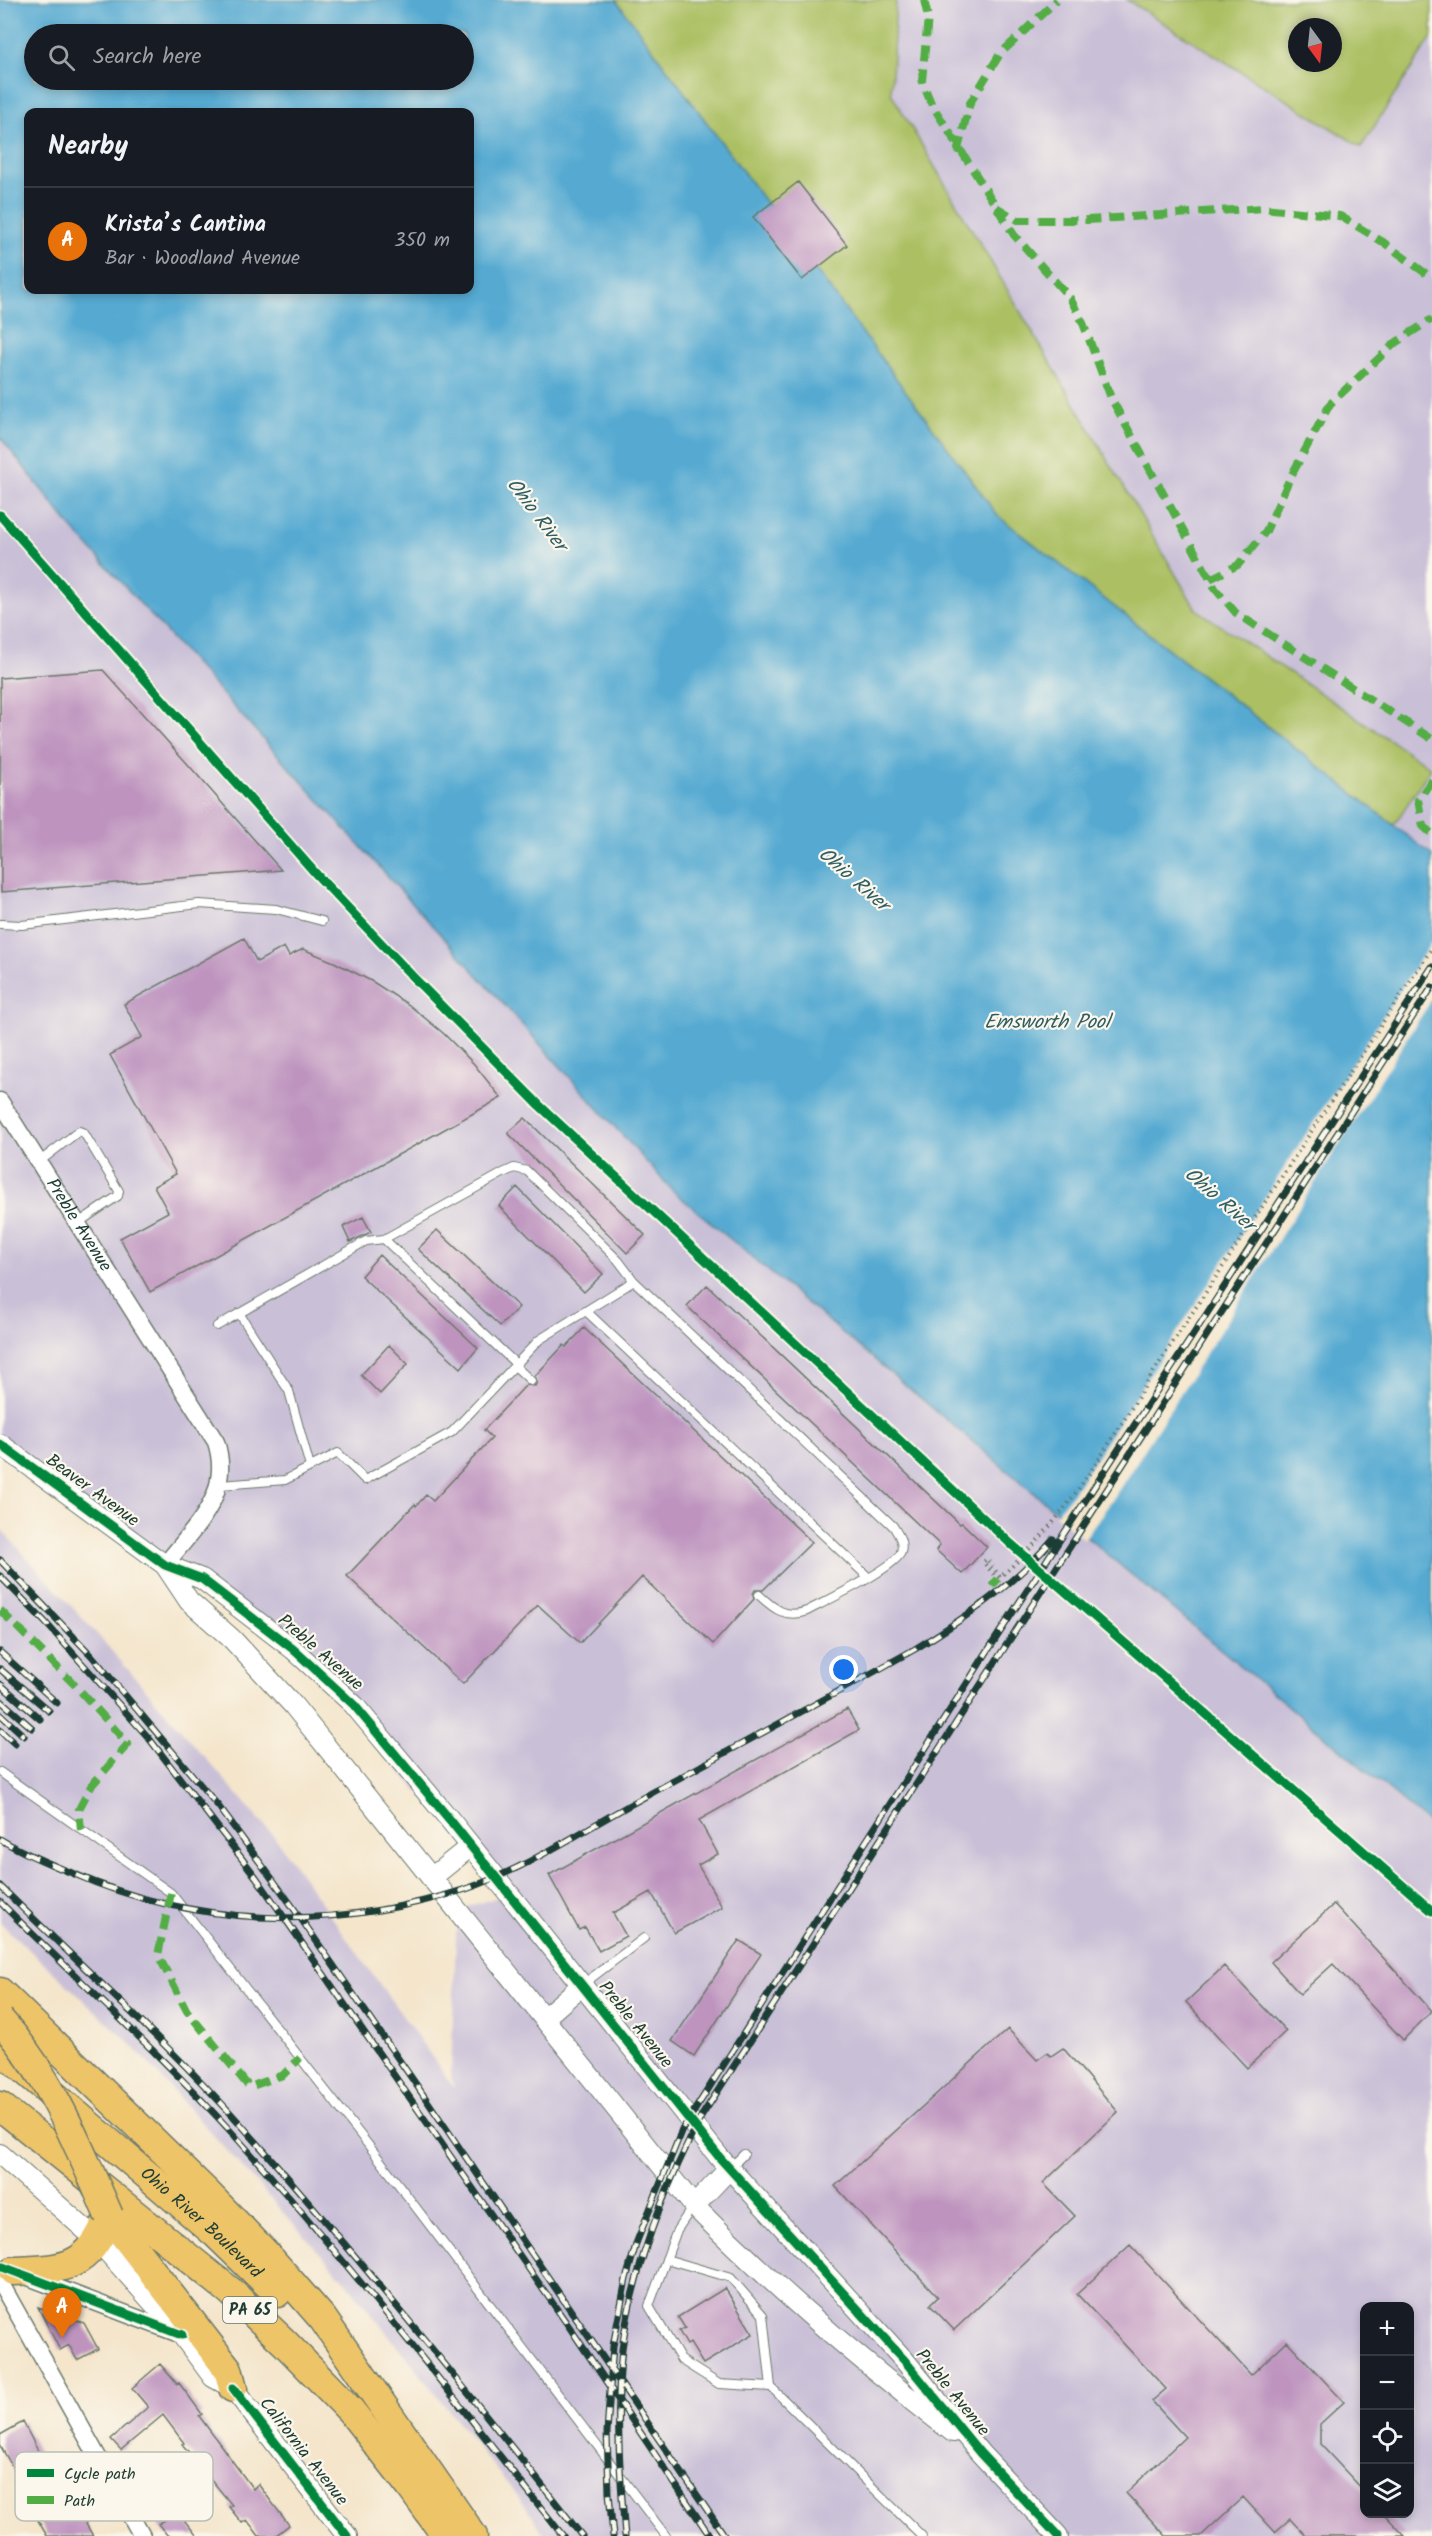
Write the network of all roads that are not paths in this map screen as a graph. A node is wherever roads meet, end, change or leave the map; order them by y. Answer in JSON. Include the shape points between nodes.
{"nodes":[{"id":1,"x":322,"y":921,"type":"dead end"},
{"id":2,"x":0,"y":924,"type":"edge"},
{"id":3,"x":0,"y":1101,"type":"edge"},
{"id":4,"x":39,"y":1162,"type":"junction"},
{"id":5,"x":78,"y":1223,"type":"junction"},
{"id":6,"x":384,"y":1239,"type":"junction"},
{"id":7,"x":634,"y":1281,"type":"junction"},
{"id":8,"x":586,"y":1311,"type":"junction"},
{"id":9,"x":239,"y":1313,"type":"junction"},
{"id":10,"x":217,"y":1326,"type":"dead end"},
{"id":11,"x":516,"y":1365,"type":"junction"},
{"id":12,"x":531,"y":1380,"type":"dead end"},
{"id":13,"x":0,"y":1444,"type":"edge"},
{"id":14,"x":310,"y":1467,"type":"junction"},
{"id":15,"x":220,"y":1485,"type":"junction"},
{"id":16,"x":165,"y":1565,"type":"junction"},
{"id":17,"x":868,"y":1577,"type":"junction"},
{"id":18,"x":759,"y":1595,"type":"dead end"},
{"id":19,"x":0,"y":1772,"type":"edge"},
{"id":20,"x":471,"y":1846,"type":"junction"},
{"id":21,"x":431,"y":1878,"type":"junction"},
{"id":22,"x":644,"y":1938,"type":"dead end"},
{"id":23,"x":582,"y":1985,"type":"junction"},
{"id":24,"x":0,"y":1992,"type":"edge"},
{"id":25,"x":544,"y":2018,"type":"junction"},
{"id":26,"x":0,"y":2020,"type":"edge"},
{"id":27,"x":0,"y":2049,"type":"edge"},
{"id":28,"x":6,"y":2110,"type":"edge"},
{"id":29,"x":0,"y":2154,"type":"edge"},
{"id":30,"x":744,"y":2154,"type":"dead end"},
{"id":31,"x":730,"y":2168,"type":"junction"},
{"id":32,"x":694,"y":2206,"type":"junction"},
{"id":33,"x":107,"y":2228,"type":"junction"},
{"id":34,"x":666,"y":2259,"type":"junction"},
{"id":35,"x":4,"y":2273,"type":"edge"},
{"id":36,"x":182,"y":2335,"type":"junction"},
{"id":37,"x":771,"y":2387,"type":"junction"},
{"id":38,"x":233,"y":2388,"type":"junction"},
{"id":39,"x":386,"y":2412,"type":"junction"},
{"id":40,"x":98,"y":2452,"type":"edge"},
{"id":41,"x":980,"y":2453,"type":"junction"},
{"id":42,"x":134,"y":2521,"type":"edge"},
{"id":43,"x":142,"y":2536,"type":"edge"},
{"id":44,"x":347,"y":2536,"type":"edge"},
{"id":45,"x":446,"y":2536,"type":"edge"},
{"id":46,"x":473,"y":2536,"type":"edge"},
{"id":47,"x":666,"y":2536,"type":"edge"},
{"id":48,"x":922,"y":2536,"type":"edge"},
{"id":49,"x":1058,"y":2536,"type":"edge"}],
"edges":[{"from":1,"to":2,"type":"lane","via":[[276,909],[199,904],[22,925]]},
{"from":3,"to":4,"type":"street","name":"Preble Avenue"},
{"from":4,"to":5,"type":"street","name":"Preble Avenue"},
{"from":4,"to":5,"type":"lane","via":[[80,1131],[84,1133],[119,1191],[118,1196]]},
{"from":5,"to":15,"type":"street","name":"Preble Avenue","via":[[216,1442],[221,1456]]},
{"from":6,"to":7,"type":"lane","via":[[503,1173],[520,1168],[541,1183]]},
{"from":6,"to":9,"type":"lane","via":[[366,1241]]},
{"from":6,"to":11,"type":"lane"},
{"from":7,"to":8,"type":"lane"},
{"from":7,"to":17,"type":"lane","via":[[893,1526],[902,1551],[891,1565]]},
{"from":8,"to":11,"type":"lane","via":[[539,1340]]},
{"from":8,"to":17,"type":"lane"},
{"from":9,"to":10,"type":"lane"},
{"from":9,"to":14,"type":"lane","via":[[289,1391]]},
{"from":11,"to":12,"type":"lane"},
{"from":11,"to":14,"type":"lane","via":[[452,1432],[365,1480],[338,1453]]},
{"from":13,"to":16,"type":"street","name":"Beaver Avenue"},
{"from":14,"to":15,"type":"lane","via":[[285,1480]]},
{"from":15,"to":16,"type":"street","name":"Preble Avenue","via":[[206,1511]]},
{"from":16,"to":20,"type":"street","name":"Preble Avenue","via":[[202,1579],[293,1649],[354,1705]]},
{"from":16,"to":21,"type":"street","name":"Preble Avenue","via":[[189,1600],[232,1639],[293,1705]]},
{"from":17,"to":18,"type":"lane","via":[[799,1614],[777,1611]]},
{"from":19,"to":47,"type":"lane","via":[[171,1893]]},
{"from":20,"to":21,"type":"street"},
{"from":20,"to":23,"type":"street","name":"Preble Avenue"},
{"from":21,"to":25,"type":"street","name":"Preble Avenue"},
{"from":22,"to":23,"type":"lane"},
{"from":23,"to":25,"type":"street"},
{"from":23,"to":31,"type":"street","name":"Preble Avenue"},
{"from":24,"to":39,"type":"highway","via":[[267,2255],[323,2319]]},
{"from":25,"to":32,"type":"street","name":"Preble Avenue"},
{"from":26,"to":33,"type":"highway","bridge":true,"via":[[43,2078],[72,2132]]},
{"from":27,"to":39,"type":"highway","name":"Ohio River Boulevard","number":"PA 65","via":[[216,2234],[340,2358]]},
{"from":28,"to":45,"type":"highway","number":"PA 65","via":[[230,2291],[285,2343],[351,2411]]},
{"from":29,"to":33,"type":"street","name":"California Avenue"},
{"from":30,"to":31,"type":"lane"},
{"from":31,"to":32,"type":"street"},
{"from":31,"to":41,"type":"street","name":"Preble Avenue","via":[[905,2361]]},
{"from":32,"to":34,"type":"lane","via":[[677,2230]]},
{"from":32,"to":41,"type":"street","name":"Preble Avenue","via":[[803,2309]]},
{"from":33,"to":35,"type":"highway","via":[[86,2254],[73,2263]]},
{"from":33,"to":36,"type":"street","name":"California Avenue"},
{"from":33,"to":38,"type":"highway","via":[[228,2369]]},
{"from":34,"to":37,"type":"lane","via":[[730,2278],[763,2315]]},
{"from":34,"to":37,"type":"lane","via":[[650,2306],[681,2360],[719,2384]]},
{"from":35,"to":36,"type":"street"},
{"from":35,"to":40,"type":"street"},
{"from":36,"to":38,"type":"street","name":"California Avenue","via":[[213,2377]]},
{"from":37,"to":48,"type":"lane"},
{"from":38,"to":44,"type":"street","name":"California Avenue"},
{"from":39,"to":46,"type":"highway","number":"PA 65"},
{"from":41,"to":49,"type":"street","name":"Preble Avenue"},
{"from":42,"to":43,"type":"street"}]}
